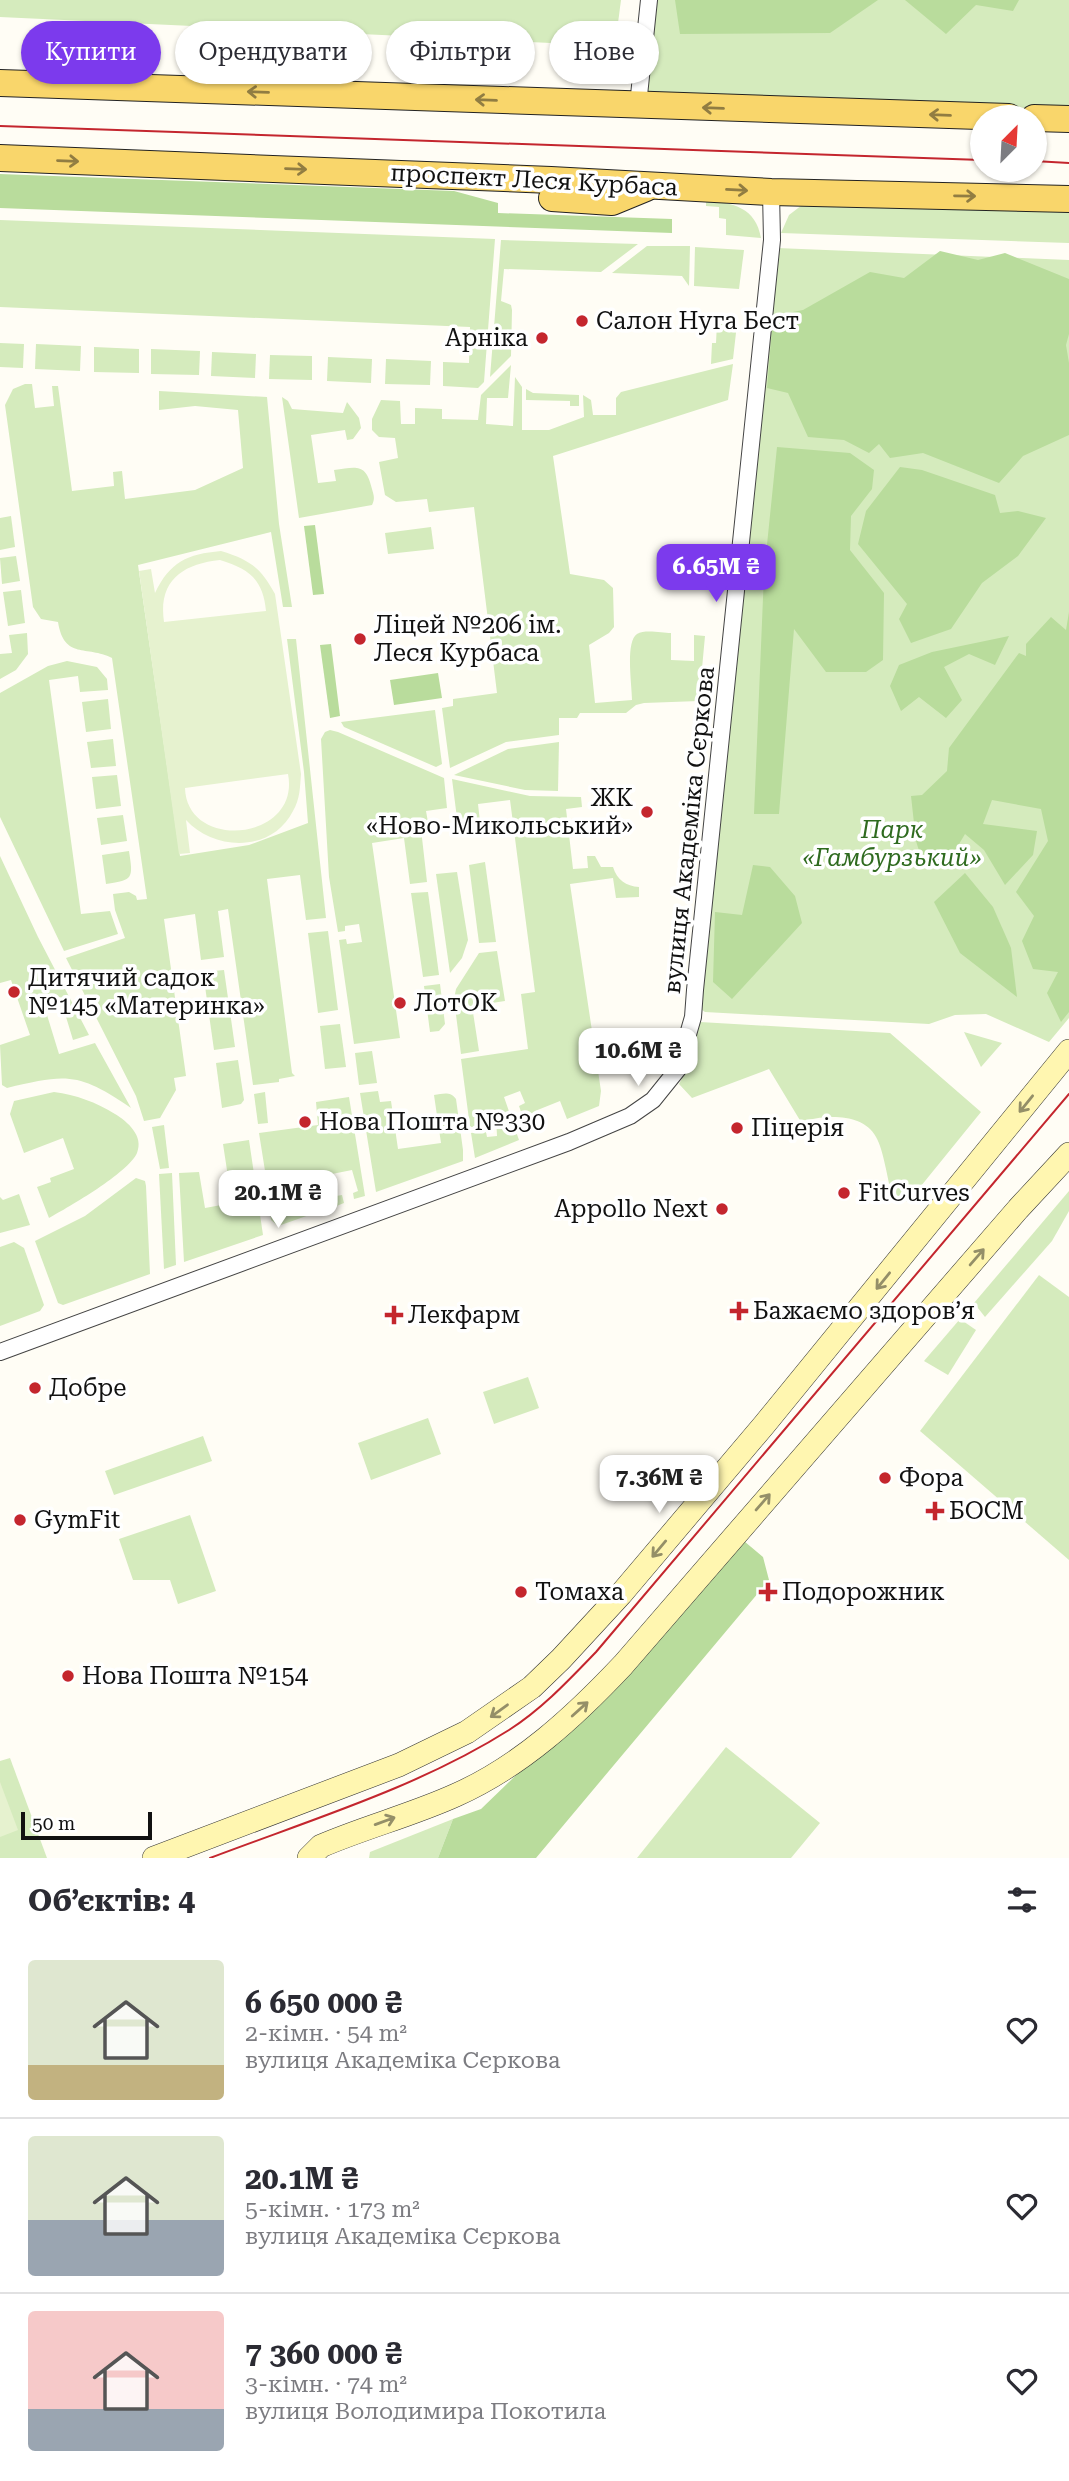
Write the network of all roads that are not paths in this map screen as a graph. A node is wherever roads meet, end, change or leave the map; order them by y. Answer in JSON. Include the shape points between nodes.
{"nodes":[{"id":1,"x":649,"y":0,"type":"edge"},
{"id":2,"x":0,"y":83,"type":"edge"},
{"id":3,"x":638,"y":105,"type":"junction"},
{"id":4,"x":970,"y":116,"type":"edge"},
{"id":5,"x":1047,"y":118,"type":"edge"},
{"id":6,"x":1069,"y":119,"type":"edge"},
{"id":7,"x":0,"y":158,"type":"edge"},
{"id":8,"x":771,"y":191,"type":"junction"},
{"id":9,"x":1069,"y":199,"type":"edge"},
{"id":10,"x":1069,"y":1051,"type":"edge"},
{"id":11,"x":1068,"y":1156,"type":"edge"},
{"id":12,"x":0,"y":1352,"type":"edge"},
{"id":13,"x":315,"y":1852,"type":"edge"},
{"id":14,"x":154,"y":1858,"type":"edge"}],
"edges":[{"from":1,"to":3,"type":"street"},
{"from":3,"to":2,"type":"main road","one_way":true},
{"from":4,"to":3,"type":"main road","one_way":true},
{"from":5,"to":6,"type":"main road"},
{"from":7,"to":8,"type":"main road","name":"проспект Леся Курбаса","one_way":true,"via":[[443,175],[513,196],[612,202],[650,187]]},
{"from":8,"to":9,"type":"main road","name":"проспект Леся Курбаса","one_way":true},
{"from":8,"to":12,"type":"street","name":"вулиця Академіка Сєркова","via":[[772,240],[694,1004],[678,1069],[653,1100],[630,1116],[581,1137]]},
{"from":10,"to":14,"type":"street","one_way":true,"via":[[764,1425],[621,1594],[532,1686],[476,1726],[430,1751]]},
{"from":13,"to":11,"type":"street","one_way":true,"via":[[481,1783],[586,1704]]}]}
